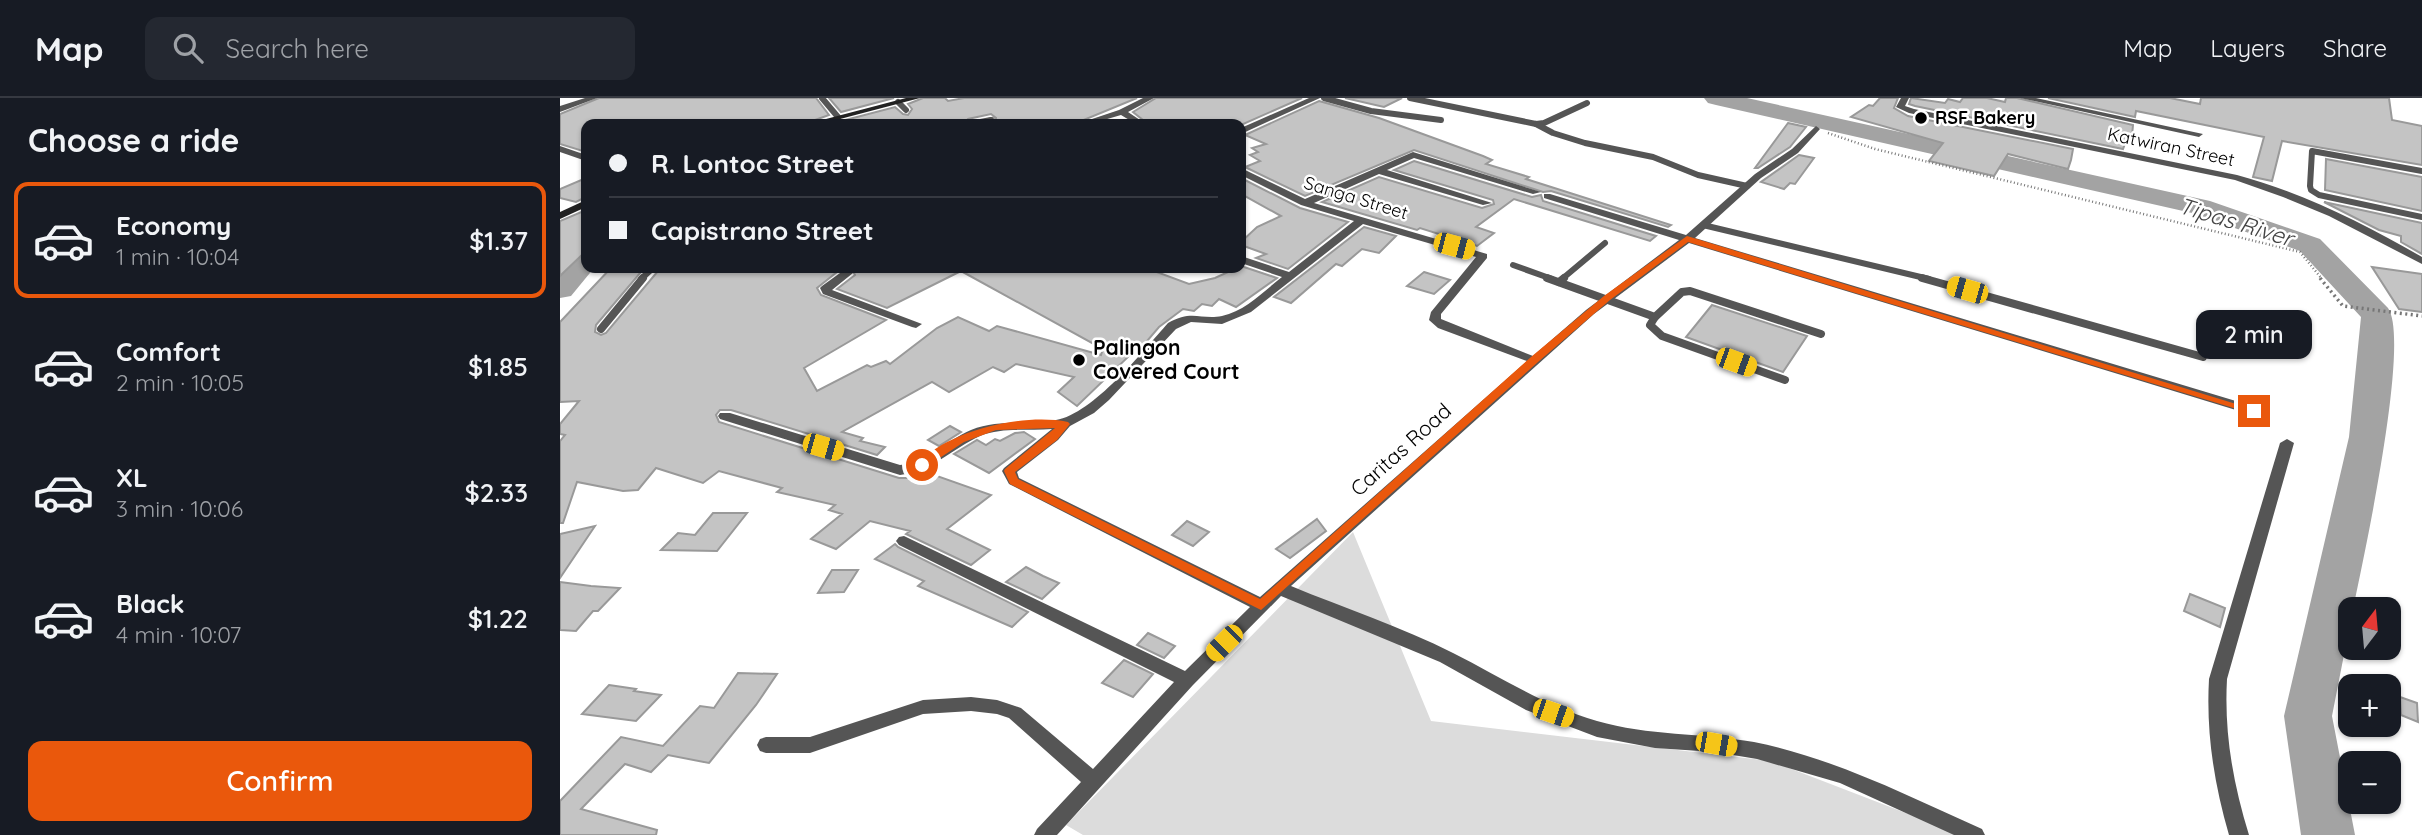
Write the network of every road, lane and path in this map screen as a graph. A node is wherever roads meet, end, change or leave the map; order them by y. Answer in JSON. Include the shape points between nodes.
{"nodes":[{"id":1,"x":593,"y":98,"type":"edge"},
{"id":2,"x":822,"y":98,"type":"edge"},
{"id":3,"x":916,"y":98,"type":"edge"},
{"id":4,"x":1150,"y":98,"type":"edge"},
{"id":5,"x":1317,"y":98,"type":"edge"},
{"id":6,"x":1324,"y":98,"type":"edge"},
{"id":7,"x":1410,"y":98,"type":"edge"},
{"id":8,"x":2024,"y":98,"type":"edge"},
{"id":9,"x":898,"y":102,"type":"junction"},
{"id":10,"x":1587,"y":103,"type":"dead end"},
{"id":11,"x":1903,"y":103,"type":"edge"},
{"id":12,"x":560,"y":109,"type":"edge"},
{"id":13,"x":906,"y":110,"type":"dead end"},
{"id":14,"x":1122,"y":112,"type":"junction"},
{"id":15,"x":838,"y":117,"type":"junction"},
{"id":16,"x":830,"y":119,"type":"edge"},
{"id":17,"x":1098,"y":119,"type":"edge"},
{"id":18,"x":1134,"y":119,"type":"edge"},
{"id":19,"x":1441,"y":120,"type":"dead end"},
{"id":20,"x":1536,"y":124,"type":"junction"},
{"id":21,"x":1246,"y":129,"type":"edge"},
{"id":22,"x":1816,"y":129,"type":"joint"},
{"id":23,"x":2199,"y":134,"type":"dead end"},
{"id":24,"x":560,"y":149,"type":"edge"},
{"id":25,"x":581,"y":156,"type":"edge"},
{"id":26,"x":1377,"y":170,"type":"junction"},
{"id":27,"x":2422,"y":171,"type":"edge"},
{"id":28,"x":1246,"y":174,"type":"edge"},
{"id":29,"x":1747,"y":186,"type":"junction"},
{"id":30,"x":1305,"y":203,"type":"junction"},
{"id":31,"x":1488,"y":204,"type":"dead end"},
{"id":32,"x":581,"y":206,"type":"edge"},
{"id":33,"x":560,"y":216,"type":"edge"},
{"id":34,"x":2422,"y":217,"type":"edge"},
{"id":35,"x":1361,"y":220,"type":"junction"},
{"id":36,"x":1703,"y":225,"type":"junction"},
{"id":37,"x":1687,"y":239,"type":"junction"},
{"id":38,"x":1605,"y":243,"type":"dead end"},
{"id":39,"x":2422,"y":261,"type":"edge"},
{"id":40,"x":1246,"y":262,"type":"edge"},
{"id":41,"x":1513,"y":265,"type":"dead end"},
{"id":42,"x":648,"y":273,"type":"edge"},
{"id":43,"x":847,"y":273,"type":"edge"},
{"id":44,"x":1290,"y":276,"type":"junction"},
{"id":45,"x":1559,"y":282,"type":"junction"},
{"id":46,"x":1604,"y":297,"type":"junction"},
{"id":47,"x":2422,"y":316,"type":"edge"},
{"id":48,"x":1655,"y":317,"type":"junction"},
{"id":49,"x":916,"y":324,"type":"dead end"},
{"id":50,"x":601,"y":329,"type":"dead end"},
{"id":51,"x":1821,"y":334,"type":"dead end"},
{"id":52,"x":2203,"y":357,"type":"dead end"},
{"id":53,"x":1534,"y":360,"type":"junction"},
{"id":54,"x":1785,"y":380,"type":"dead end"},
{"id":55,"x":2254,"y":411,"type":"dead end"},
{"id":56,"x":725,"y":416,"type":"dead end"},
{"id":57,"x":1064,"y":424,"type":"junction"},
{"id":58,"x":2287,"y":443,"type":"dead end"},
{"id":59,"x":904,"y":541,"type":"dead end"},
{"id":60,"x":1279,"y":587,"type":"junction"},
{"id":61,"x":1261,"y":605,"type":"junction"},
{"id":62,"x":1187,"y":680,"type":"junction"},
{"id":63,"x":766,"y":745,"type":"dead end"},
{"id":64,"x":1093,"y":781,"type":"junction"},
{"id":65,"x":1044,"y":835,"type":"edge"},
{"id":66,"x":1975,"y":835,"type":"edge"},
{"id":67,"x":2239,"y":835,"type":"edge"}],
"edges":[{"from":1,"to":12,"type":"street"},
{"from":2,"to":15,"type":"lane"},
{"from":3,"to":9,"type":"main road"},
{"from":4,"to":14,"type":"street"},
{"from":5,"to":21,"type":"street"},
{"from":6,"to":19,"type":"lane","via":[[1371,111]]},
{"from":7,"to":20,"type":"lane"},
{"from":8,"to":23,"type":"street"},
{"from":9,"to":13,"type":"lane"},
{"from":9,"to":15,"type":"main road"},
{"from":10,"to":20,"type":"lane"},
{"from":11,"to":39,"type":"street","name":"Katwiran Street","via":[[2281,191],[2344,217]]},
{"from":14,"to":17,"type":"street"},
{"from":14,"to":18,"type":"street"},
{"from":15,"to":16,"type":"main road"},
{"from":20,"to":29,"type":"lane","via":[[1585,143],[1653,157],[1698,175]]},
{"from":22,"to":29,"type":"street","name":"Caritas Road"},
{"from":22,"to":47,"type":"path","via":[[1875,149],[2300,252],[2343,306]]},
{"from":24,"to":25,"type":"street"},
{"from":26,"to":30,"type":"street"},
{"from":26,"to":31,"type":"street"},
{"from":26,"to":37,"type":"street","via":[[1413,155]]},
{"from":27,"to":34,"type":"lane","via":[[2321,151],[2311,155],[2314,193]]},
{"from":28,"to":30,"type":"street","name":"Sanga Street"},
{"from":29,"to":36,"type":"street","name":"Caritas Road"},
{"from":30,"to":35,"type":"street","name":"Sanga Street"},
{"from":32,"to":33,"type":"main road"},
{"from":35,"to":44,"type":"street"},
{"from":35,"to":53,"type":"street","name":"Sanga Street","via":[[1483,256],[1434,320]]},
{"from":36,"to":37,"type":"street","name":"Caritas Road"},
{"from":36,"to":52,"type":"lane","via":[[1940,282]]},
{"from":37,"to":46,"type":"street","name":"Caritas Road"},
{"from":37,"to":55,"type":"street"},
{"from":38,"to":45,"type":"lane"},
{"from":40,"to":44,"type":"street"},
{"from":41,"to":45,"type":"lane"},
{"from":42,"to":50,"type":"lane"},
{"from":43,"to":49,"type":"street","via":[[828,284],[827,292]]},
{"from":44,"to":57,"type":"street","via":[[1233,317],[1182,320],[1172,326],[1105,397]]},
{"from":45,"to":46,"type":"lane"},
{"from":46,"to":48,"type":"lane"},
{"from":46,"to":53,"type":"street","name":"Caritas Road"},
{"from":48,"to":51,"type":"lane","via":[[1682,292],[1690,291]]},
{"from":48,"to":54,"type":"lane","via":[[1650,325],[1662,336]]},
{"from":53,"to":60,"type":"street","name":"Caritas Road"},
{"from":56,"to":57,"type":"street","via":[[900,470],[922,465],[960,440],[995,427]]},
{"from":57,"to":61,"type":"street","via":[[1009,471],[1014,481]]},
{"from":58,"to":67,"type":"street","via":[[2217,678],[2221,764]]},
{"from":59,"to":62,"type":"street"},
{"from":60,"to":61,"type":"street","name":"Caritas Road"},
{"from":60,"to":66,"type":"street","via":[[1446,657],[1532,705],[1597,729],[1757,751],[1843,776]]},
{"from":61,"to":62,"type":"street","name":"Caritas Road"},
{"from":62,"to":64,"type":"street","name":"Caritas Road"},
{"from":63,"to":64,"type":"street","via":[[810,745],[923,707],[971,704],[1014,713]]},
{"from":64,"to":65,"type":"street","name":"Caritas Road"}]}
